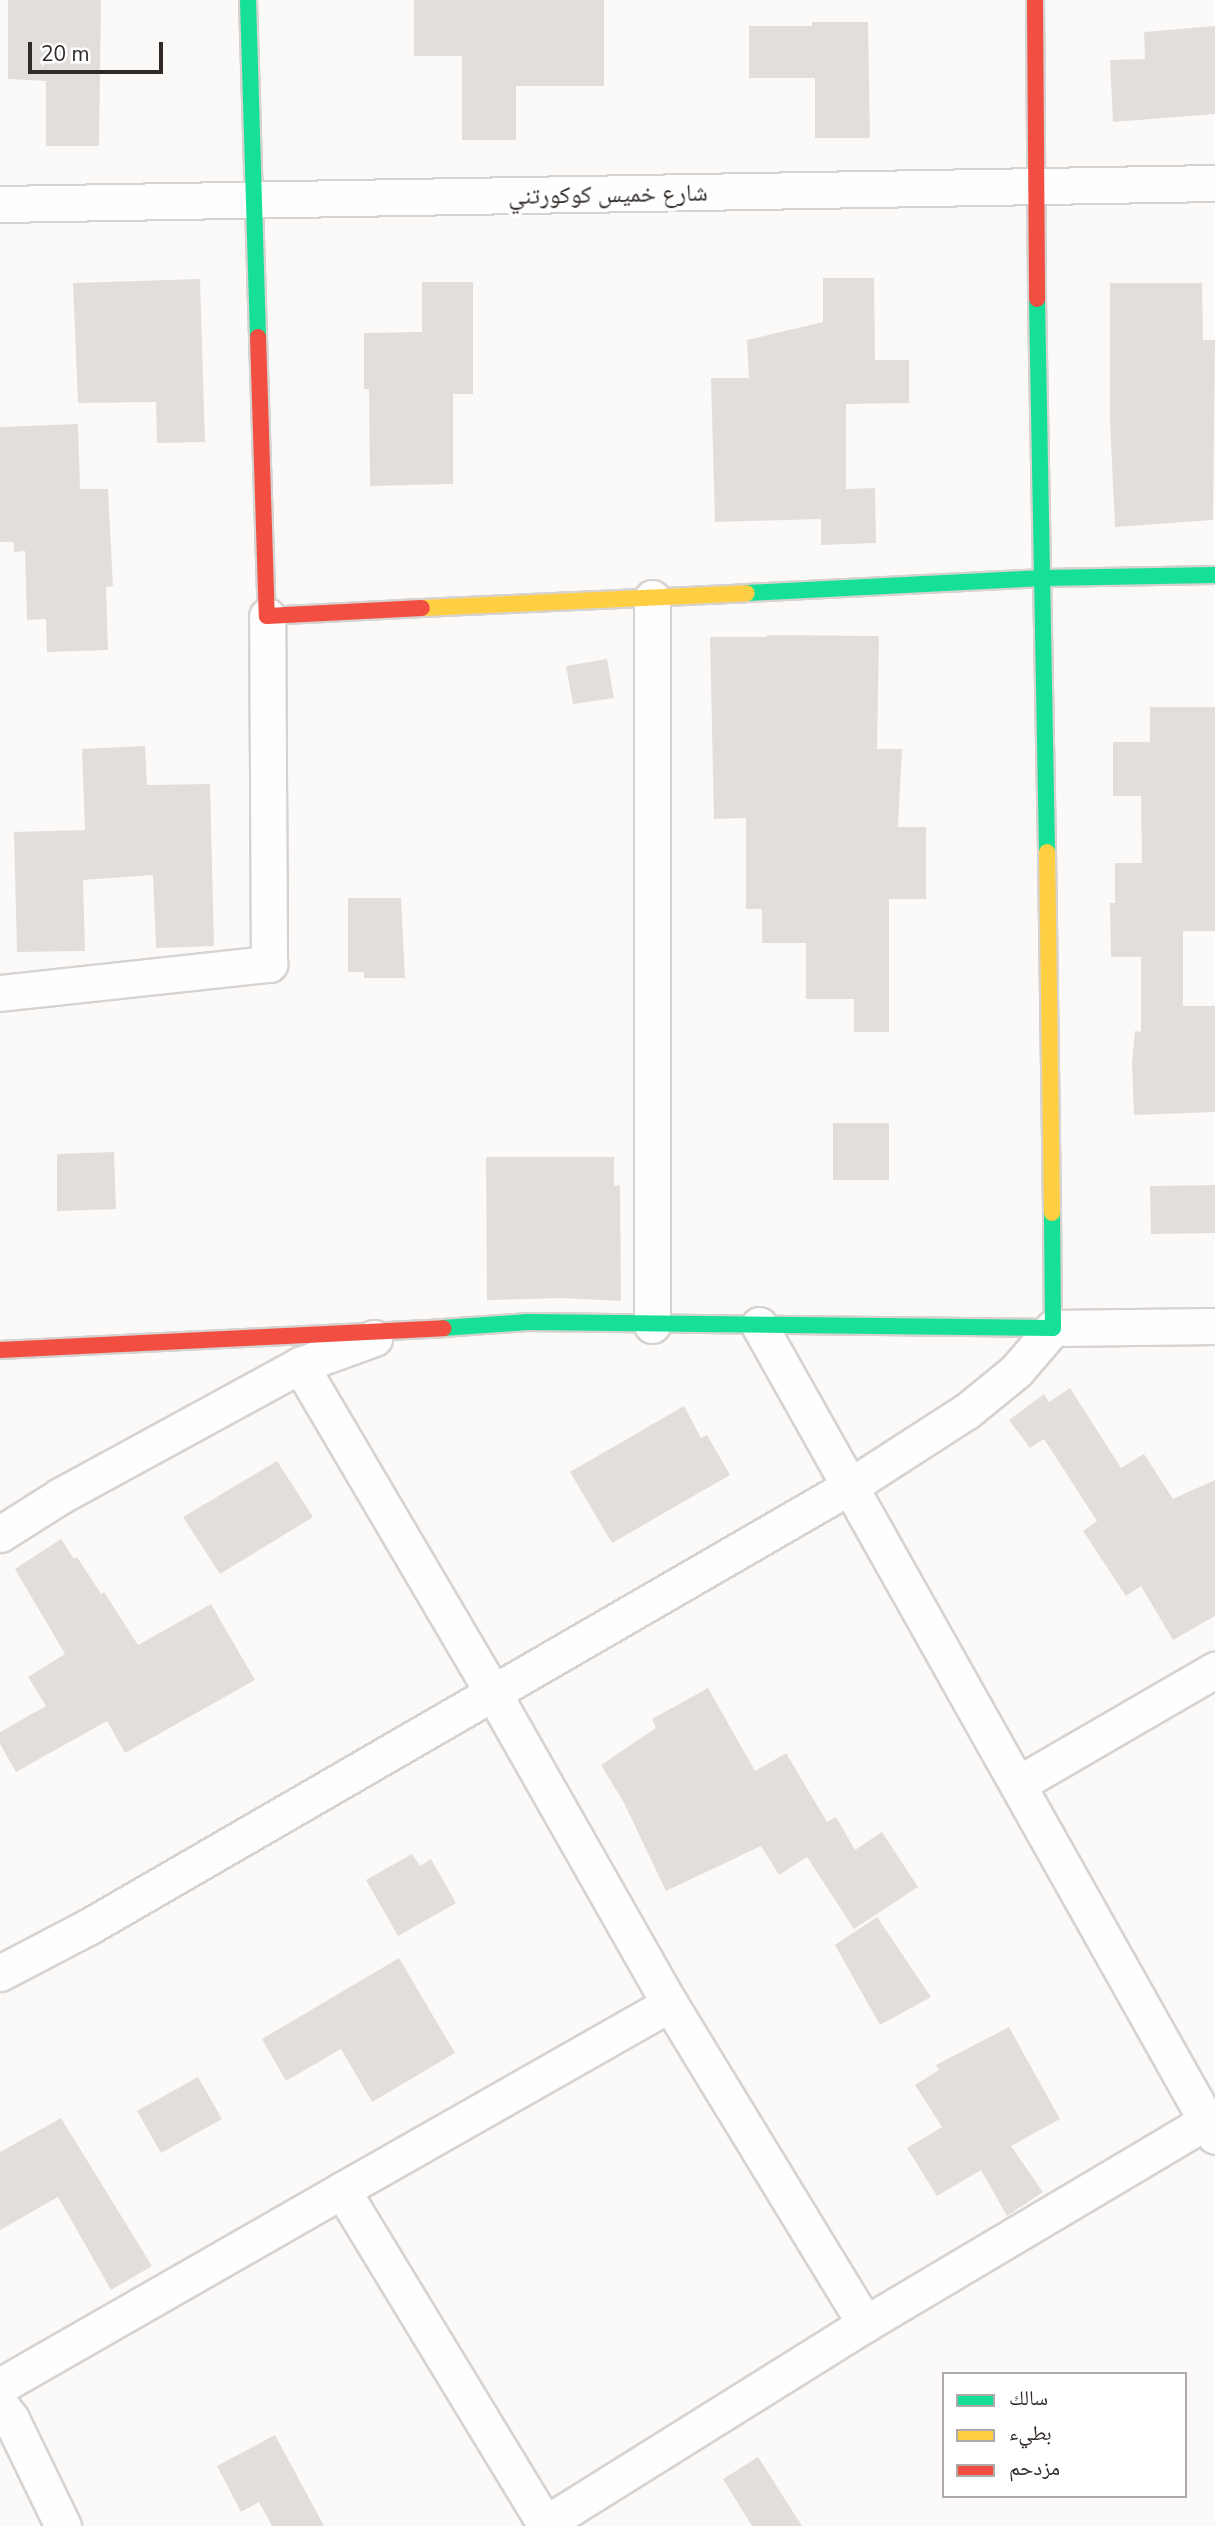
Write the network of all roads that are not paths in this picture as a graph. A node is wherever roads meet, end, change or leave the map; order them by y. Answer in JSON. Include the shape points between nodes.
{"nodes":[{"id":1,"x":248,"y":0,"type":"edge"},
{"id":2,"x":1035,"y":0,"type":"edge"},
{"id":3,"x":1215,"y":183,"type":"edge"},
{"id":4,"x":1034,"y":188,"type":"junction"},
{"id":5,"x":254,"y":201,"type":"junction"},
{"id":6,"x":0,"y":204,"type":"edge"},
{"id":7,"x":1215,"y":575,"type":"edge"},
{"id":8,"x":1044,"y":578,"type":"junction"},
{"id":9,"x":652,"y":598,"type":"junction"},
{"id":10,"x":267,"y":616,"type":"junction"},
{"id":11,"x":0,"y":993,"type":"edge"},
{"id":12,"x":652,"y":1325,"type":"junction"},
{"id":13,"x":759,"y":1325,"type":"junction"},
{"id":14,"x":1215,"y":1326,"type":"edge"},
{"id":15,"x":403,"y":1328,"type":"junction"},
{"id":16,"x":1053,"y":1328,"type":"junction"},
{"id":17,"x":0,"y":1350,"type":"edge"},
{"id":18,"x":300,"y":1365,"type":"junction"},
{"id":19,"x":852,"y":1485,"type":"junction"},
{"id":20,"x":0,"y":1534,"type":"edge"},
{"id":21,"x":1215,"y":1670,"type":"edge"},
{"id":22,"x":492,"y":1691,"type":"junction"},
{"id":23,"x":1018,"y":1784,"type":"junction"},
{"id":24,"x":0,"y":1973,"type":"edge"},
{"id":25,"x":670,"y":2004,"type":"junction"},
{"id":26,"x":1212,"y":2125,"type":"edge"},
{"id":27,"x":342,"y":2190,"type":"junction"},
{"id":28,"x":865,"y":2324,"type":"junction"},
{"id":29,"x":0,"y":2386,"type":"edge"},
{"id":30,"x":4,"y":2417,"type":"edge"},
{"id":31,"x":545,"y":2525,"type":"edge"},
{"id":32,"x":63,"y":2526,"type":"edge"}],
"edges":[{"from":1,"to":5,"type":"street"},
{"from":2,"to":4,"type":"street"},
{"from":3,"to":4,"type":"street","name":"شارع خميس كوكورتني"},
{"from":4,"to":5,"type":"street","name":"شارع خميس كوكورتني"},
{"from":4,"to":8,"type":"street"},
{"from":5,"to":6,"type":"street","name":"شارع خميس كوكورتني"},
{"from":5,"to":10,"type":"street"},
{"from":7,"to":8,"type":"street"},
{"from":8,"to":9,"type":"street"},
{"from":8,"to":16,"type":"street"},
{"from":9,"to":10,"type":"street"},
{"from":9,"to":12,"type":"street"},
{"from":10,"to":11,"type":"street","via":[[269,964]]},
{"from":12,"to":13,"type":"street"},
{"from":12,"to":15,"type":"street","via":[[527,1322]]},
{"from":13,"to":16,"type":"street"},
{"from":13,"to":19,"type":"street"},
{"from":14,"to":16,"type":"street"},
{"from":15,"to":17,"type":"street"},
{"from":15,"to":18,"type":"street"},
{"from":16,"to":19,"type":"street","via":[[1016,1371],[967,1411]]},
{"from":18,"to":20,"type":"street","via":[[60,1496]]},
{"from":18,"to":22,"type":"street"},
{"from":19,"to":22,"type":"street"},
{"from":19,"to":23,"type":"street"},
{"from":21,"to":23,"type":"street"},
{"from":22,"to":24,"type":"street","via":[[88,1927]]},
{"from":22,"to":25,"type":"street"},
{"from":23,"to":26,"type":"street"},
{"from":25,"to":27,"type":"street"},
{"from":25,"to":28,"type":"street"},
{"from":26,"to":28,"type":"street"},
{"from":27,"to":29,"type":"street"},
{"from":27,"to":31,"type":"street"},
{"from":28,"to":31,"type":"street"},
{"from":30,"to":32,"type":"street"}]}
